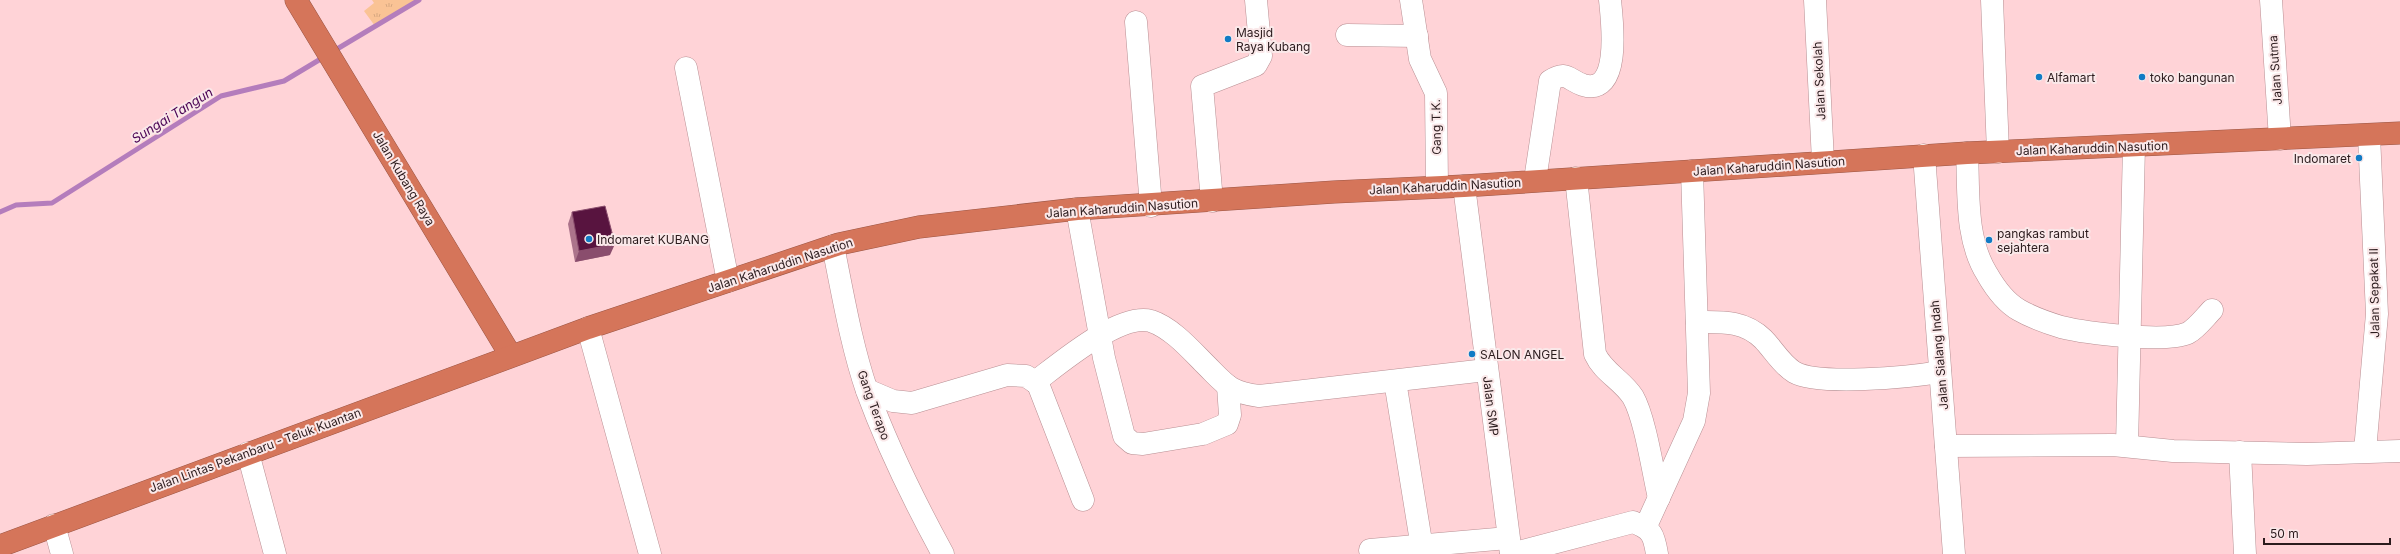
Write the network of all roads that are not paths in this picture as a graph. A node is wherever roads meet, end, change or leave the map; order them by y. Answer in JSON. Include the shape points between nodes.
{"nodes":[{"id":1,"x":296,"y":0,"type":"edge"},
{"id":2,"x":1256,"y":0,"type":"edge"},
{"id":3,"x":1411,"y":0,"type":"edge"},
{"id":4,"x":1610,"y":0,"type":"edge"},
{"id":5,"x":1815,"y":0,"type":"edge"},
{"id":6,"x":1992,"y":0,"type":"edge"},
{"id":7,"x":2271,"y":0,"type":"edge"},
{"id":8,"x":1136,"y":22,"type":"dead end"},
{"id":9,"x":1347,"y":34,"type":"dead end"},
{"id":10,"x":1417,"y":36,"type":"junction"},
{"id":11,"x":686,"y":68,"type":"dead end"},
{"id":12,"x":2400,"y":133,"type":"edge"},
{"id":13,"x":2369,"y":135,"type":"junction"},
{"id":14,"x":2280,"y":139,"type":"junction"},
{"id":15,"x":2134,"y":146,"type":"junction"},
{"id":16,"x":1998,"y":152,"type":"junction"},
{"id":17,"x":1967,"y":153,"type":"junction"},
{"id":18,"x":1924,"y":156,"type":"junction"},
{"id":19,"x":1823,"y":161,"type":"junction"},
{"id":20,"x":1692,"y":171,"type":"junction"},
{"id":21,"x":1576,"y":178,"type":"junction"},
{"id":22,"x":1535,"y":180,"type":"junction"},
{"id":23,"x":1437,"y":186,"type":"junction"},
{"id":24,"x":1464,"y":186,"type":"junction"},
{"id":25,"x":1212,"y":201,"type":"junction"},
{"id":26,"x":1151,"y":206,"type":"junction"},
{"id":27,"x":1077,"y":209,"type":"junction"},
{"id":28,"x":832,"y":246,"type":"junction"},
{"id":29,"x":728,"y":281,"type":"junction"},
{"id":30,"x":2212,"y":310,"type":"dead end"},
{"id":31,"x":1697,"y":322,"type":"junction"},
{"id":32,"x":588,"y":328,"type":"junction"},
{"id":33,"x":1100,"y":335,"type":"junction"},
{"id":34,"x":2129,"y":336,"type":"junction"},
{"id":35,"x":511,"y":356,"type":"junction"},
{"id":36,"x":1486,"y":370,"type":"junction"},
{"id":37,"x":1940,"y":372,"type":"junction"},
{"id":38,"x":1395,"y":381,"type":"junction"},
{"id":39,"x":1034,"y":382,"type":"junction"},
{"id":40,"x":1228,"y":386,"type":"junction"},
{"id":41,"x":867,"y":390,"type":"junction"},
{"id":42,"x":1946,"y":446,"type":"junction"},
{"id":43,"x":2127,"y":446,"type":"junction"},
{"id":44,"x":2365,"y":451,"type":"junction"},
{"id":45,"x":2400,"y":451,"type":"edge"},
{"id":46,"x":2240,"y":452,"type":"junction"},
{"id":47,"x":248,"y":453,"type":"junction"},
{"id":48,"x":1659,"y":498,"type":"junction"},
{"id":49,"x":1084,"y":500,"type":"dead end"},
{"id":50,"x":54,"y":525,"type":"junction"},
{"id":51,"x":1646,"y":526,"type":"junction"},
{"id":52,"x":0,"y":546,"type":"edge"},
{"id":53,"x":1510,"y":549,"type":"edge"},
{"id":54,"x":1370,"y":550,"type":"dead end"},
{"id":55,"x":1423,"y":550,"type":"edge"},
{"id":56,"x":62,"y":554,"type":"edge"},
{"id":57,"x":275,"y":554,"type":"edge"},
{"id":58,"x":650,"y":554,"type":"edge"},
{"id":59,"x":943,"y":554,"type":"edge"},
{"id":60,"x":1657,"y":554,"type":"edge"},
{"id":61,"x":1954,"y":554,"type":"edge"},
{"id":62,"x":2245,"y":554,"type":"edge"}],
"edges":[{"from":1,"to":35,"type":"highway","name":"Jalan Kubang Raya"},
{"from":2,"to":25,"type":"street","via":[[1261,56],[1259,61],[1256,65],[1202,86]]},
{"from":3,"to":10,"type":"street","name":"Gang T.K."},
{"from":4,"to":22,"type":"street","via":[[1613,38],[1610,70],[1603,81],[1594,86],[1582,85],[1570,77],[1558,76],[1550,80]]},
{"from":5,"to":19,"type":"street","name":"Jalan Sekolah"},
{"from":6,"to":16,"type":"street"},
{"from":7,"to":14,"type":"street","name":"Jalan Sutma"},
{"from":8,"to":26,"type":"street"},
{"from":9,"to":10,"type":"street"},
{"from":10,"to":23,"type":"street","name":"Gang T.K.","via":[[1420,59],[1436,93]]},
{"from":11,"to":29,"type":"street"},
{"from":12,"to":13,"type":"highway","name":"Jalan Kaharuddin Nasution"},
{"from":13,"to":14,"type":"highway","name":"Jalan Kaharuddin Nasution"},
{"from":13,"to":44,"type":"street","name":"Jalan Sepakat II","via":[[2377,314]]},
{"from":14,"to":15,"type":"highway","name":"Jalan Kaharuddin Nasution"},
{"from":15,"to":16,"type":"highway","name":"Jalan Kaharuddin Nasution"},
{"from":15,"to":34,"type":"street"},
{"from":16,"to":17,"type":"highway","name":"Jalan Kaharuddin Nasution"},
{"from":17,"to":18,"type":"highway","name":"Jalan Kaharuddin Nasution"},
{"from":17,"to":34,"type":"street","via":[[1970,218],[1977,252],[1986,273],[2003,298],[2019,310],[2062,327]]},
{"from":18,"to":19,"type":"highway","name":"Jalan Kaharuddin Nasution"},
{"from":18,"to":37,"type":"street","name":"Jalan Sialang Indah"},
{"from":19,"to":20,"type":"highway","name":"Jalan Kaharuddin Nasution"},
{"from":20,"to":21,"type":"highway","name":"Jalan Kaharuddin Nasution"},
{"from":20,"to":31,"type":"street"},
{"from":21,"to":22,"type":"highway","name":"Jalan Kaharuddin Nasution"},
{"from":21,"to":48,"type":"street","via":[[1595,354],[1600,364],[1634,399]]},
{"from":22,"to":24,"type":"highway","name":"Jalan Kaharuddin Nasution"},
{"from":23,"to":24,"type":"highway","name":"Jalan Kaharuddin Nasution"},
{"from":23,"to":25,"type":"highway","name":"Jalan Kaharuddin Nasution"},
{"from":24,"to":36,"type":"street","name":"Jalan SMP"},
{"from":25,"to":26,"type":"highway","name":"Jalan Kaharuddin Nasution"},
{"from":26,"to":27,"type":"highway","name":"Jalan Kaharuddin Nasution"},
{"from":27,"to":28,"type":"highway","name":"Jalan Kaharuddin Nasution","via":[[919,227]]},
{"from":27,"to":33,"type":"street"},
{"from":28,"to":29,"type":"highway","name":"Jalan Kaharuddin Nasution"},
{"from":28,"to":41,"type":"street","name":"Gang Terapo","via":[[853,344]]},
{"from":29,"to":32,"type":"highway","name":"Jalan Kaharuddin Nasution"},
{"from":30,"to":34,"type":"street","via":[[2187,333],[2165,337]]},
{"from":31,"to":37,"type":"street","via":[[1727,322],[1747,326],[1794,372],[1813,379],[1909,377]]},
{"from":31,"to":48,"type":"street","via":[[1699,393],[1694,421]]},
{"from":32,"to":35,"type":"highway","name":"Jalan Kaharuddin Nasution"},
{"from":32,"to":58,"type":"street"},
{"from":33,"to":39,"type":"street"},
{"from":33,"to":40,"type":"street","via":[[1133,322],[1150,321],[1185,344]]},
{"from":33,"to":40,"type":"street","via":[[1118,420],[1124,436],[1132,443],[1143,444],[1203,434],[1226,424],[1230,415]]},
{"from":34,"to":43,"type":"street"},
{"from":35,"to":47,"type":"highway","name":"Jalan Lintas Pekanbaru - Teluk Kuantan"},
{"from":36,"to":38,"type":"street"},
{"from":36,"to":53,"type":"street","name":"Jalan SMP"},
{"from":37,"to":42,"type":"street","name":"Jalan Sialang Indah"},
{"from":38,"to":40,"type":"street","via":[[1259,396],[1238,394]]},
{"from":38,"to":55,"type":"street"},
{"from":39,"to":41,"type":"street","via":[[1026,376],[1008,375],[912,403],[893,401]]},
{"from":39,"to":49,"type":"street","via":[[1038,384]]},
{"from":41,"to":59,"type":"street","name":"Gang Terapo","via":[[899,471]]},
{"from":42,"to":43,"type":"street"},
{"from":42,"to":61,"type":"street","name":"Jalan Sialang Indah"},
{"from":43,"to":46,"type":"street","via":[[2173,451]]},
{"from":44,"to":45,"type":"street"},
{"from":44,"to":46,"type":"street","via":[[2307,454]]},
{"from":46,"to":62,"type":"street"},
{"from":47,"to":50,"type":"highway","name":"Jalan Lintas Pekanbaru - Teluk Kuantan"},
{"from":47,"to":57,"type":"street"},
{"from":48,"to":51,"type":"street"},
{"from":50,"to":52,"type":"highway","name":"Jalan Lintas Pekanbaru - Teluk Kuantan"},
{"from":50,"to":56,"type":"street"},
{"from":51,"to":53,"type":"street","via":[[1633,522]]},
{"from":51,"to":60,"type":"street","via":[[1655,538]]},
{"from":53,"to":55,"type":"street"},
{"from":54,"to":55,"type":"street"}]}
